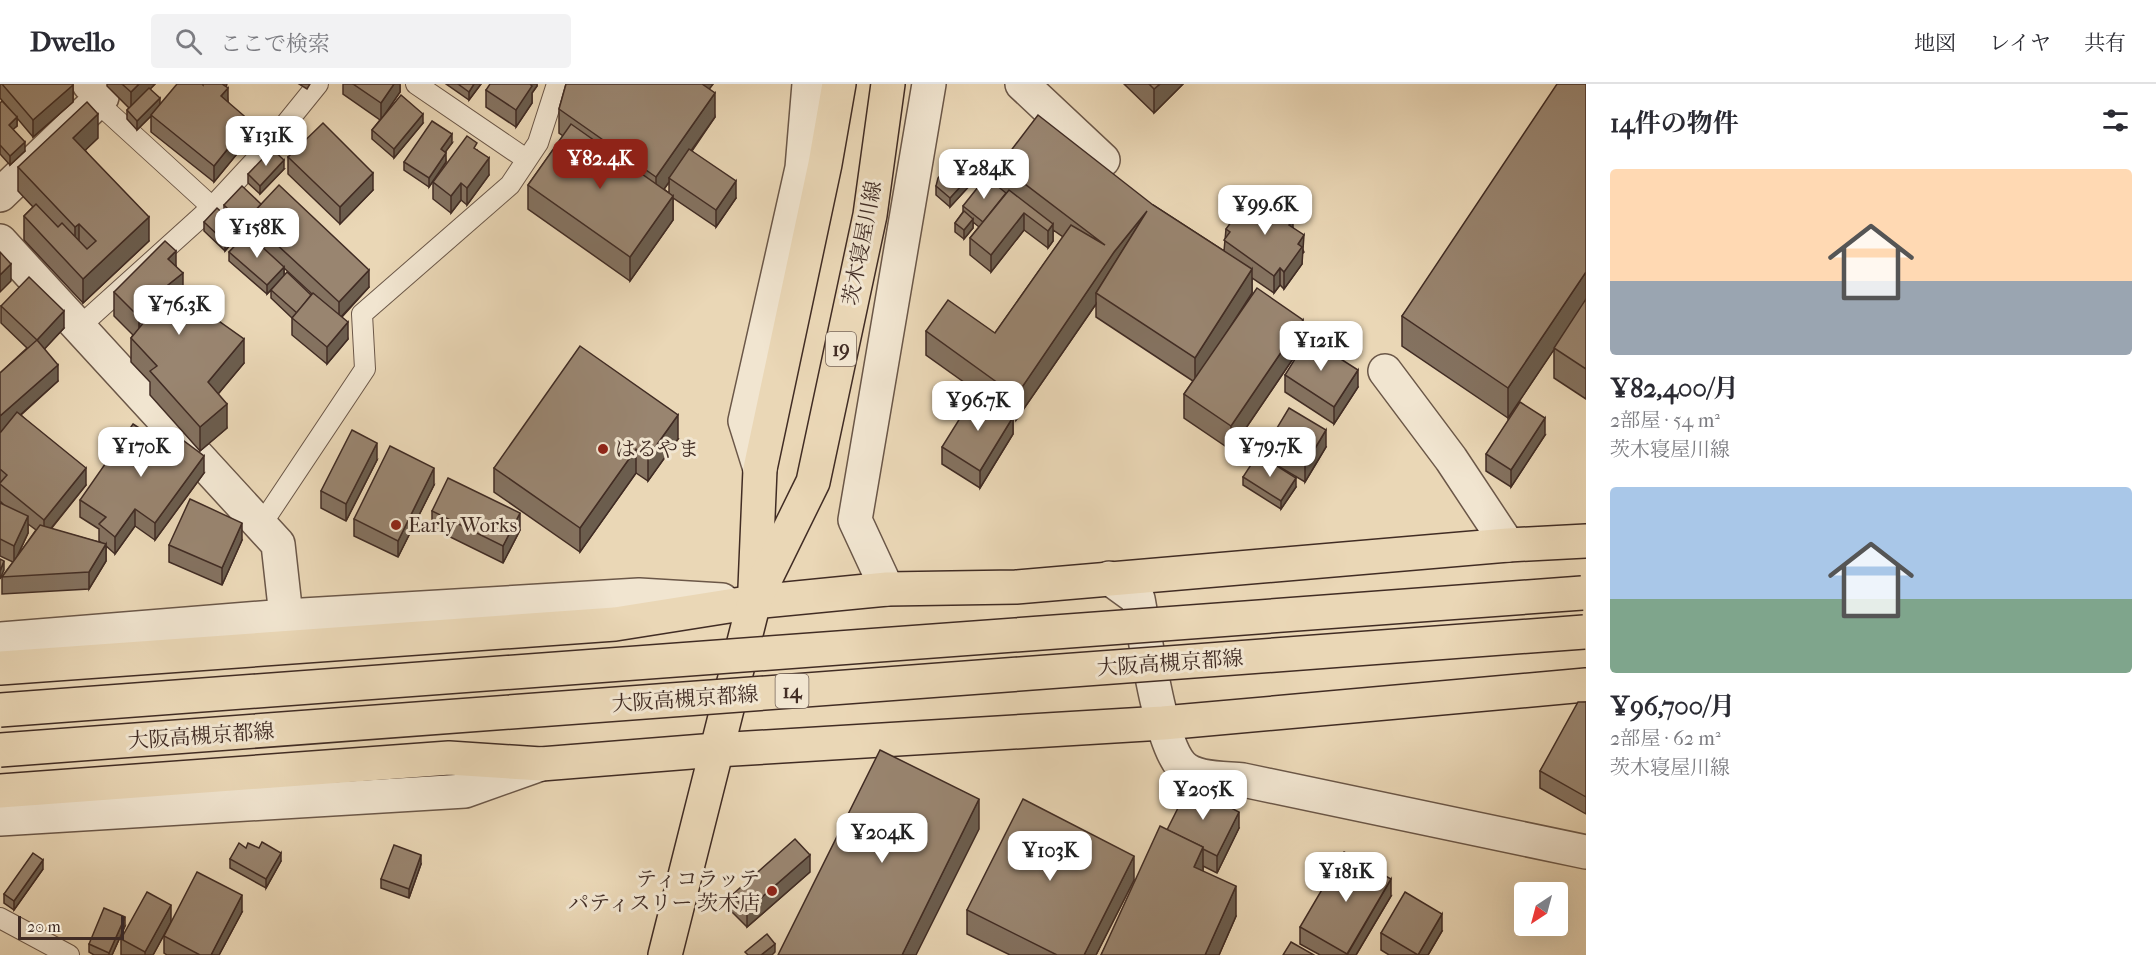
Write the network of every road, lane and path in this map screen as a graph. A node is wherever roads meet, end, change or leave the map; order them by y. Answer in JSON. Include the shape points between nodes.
{"nodes":[{"id":1,"x":318,"y":84,"type":"edge"},
{"id":2,"x":416,"y":84,"type":"edge"},
{"id":3,"x":557,"y":84,"type":"edge"},
{"id":4,"x":809,"y":84,"type":"edge"},
{"id":5,"x":839,"y":84,"type":"edge"},
{"id":6,"x":888,"y":84,"type":"edge"},
{"id":7,"x":929,"y":84,"type":"edge"},
{"id":8,"x":1022,"y":84,"type":"edge"},
{"id":9,"x":93,"y":93,"type":"edge"},
{"id":10,"x":526,"y":159,"type":"junction"},
{"id":11,"x":1103,"y":160,"type":"dead end"},
{"id":12,"x":0,"y":195,"type":"edge"},
{"id":13,"x":212,"y":207,"type":"junction"},
{"id":14,"x":0,"y":241,"type":"edge"},
{"id":15,"x":79,"y":327,"type":"junction"},
{"id":16,"x":1386,"y":371,"type":"dead end"},
{"id":17,"x":760,"y":469,"type":"junction"},
{"id":18,"x":261,"y":525,"type":"junction"},
{"id":19,"x":1586,"y":541,"type":"edge"},
{"id":20,"x":1508,"y":544,"type":"junction"},
{"id":21,"x":1110,"y":578,"type":"junction"},
{"id":22,"x":887,"y":589,"type":"junction"},
{"id":23,"x":1584,"y":593,"type":"edge"},
{"id":24,"x":754,"y":602,"type":"junction"},
{"id":25,"x":286,"y":616,"type":"junction"},
{"id":26,"x":1585,"y":632,"type":"edge"},
{"id":27,"x":0,"y":639,"type":"edge"},
{"id":28,"x":0,"y":668,"type":"edge"},
{"id":29,"x":1586,"y":685,"type":"edge"},
{"id":30,"x":0,"y":710,"type":"edge"},
{"id":31,"x":1163,"y":723,"type":"junction"},
{"id":32,"x":0,"y":750,"type":"edge"},
{"id":33,"x":716,"y":750,"type":"junction"},
{"id":34,"x":541,"y":764,"type":"junction"},
{"id":35,"x":0,"y":791,"type":"edge"},
{"id":36,"x":0,"y":819,"type":"edge"},
{"id":37,"x":1586,"y":852,"type":"edge"},
{"id":38,"x":0,"y":918,"type":"edge"},
{"id":39,"x":69,"y":955,"type":"edge"},
{"id":40,"x":665,"y":955,"type":"edge"}],
"edges":[{"from":1,"to":13,"type":"lane"},
{"from":2,"to":10,"type":"lane"},
{"from":3,"to":10,"type":"lane","via":[[538,143]]},
{"from":4,"to":17,"type":"street","via":[[802,168],[745,422]]},
{"from":5,"to":17,"type":"main road","name":"茨木寝屋川線","number":"19"},
{"from":6,"to":24,"type":"main road","name":"茨木寝屋川線","number":"19","via":[[870,215],[813,482]]},
{"from":7,"to":22,"type":"street","via":[[855,520]]},
{"from":8,"to":11,"type":"street"},
{"from":9,"to":12,"type":"street"},
{"from":9,"to":13,"type":"lane"},
{"from":10,"to":18,"type":"lane","via":[[510,185],[362,314],[365,369]]},
{"from":13,"to":15,"type":"lane"},
{"from":14,"to":15,"type":"street"},
{"from":15,"to":18,"type":"street"},
{"from":16,"to":20,"type":"street"},
{"from":17,"to":24,"type":"main road","name":"茨木寝屋川線","number":"19"},
{"from":18,"to":25,"type":"street","via":[[278,544]]},
{"from":19,"to":20,"type":"main road"},
{"from":20,"to":21,"type":"main road"},
{"from":21,"to":22,"type":"main road","via":[[1016,587]]},
{"from":21,"to":31,"type":"street","via":[[1138,599]]},
{"from":22,"to":24,"type":"main road"},
{"from":23,"to":30,"type":"main road","name":"大阪高槻京都線","number":"14","bridge":true},
{"from":24,"to":25,"type":"street","via":[[639,595]]},
{"from":24,"to":28,"type":"main road","via":[[615,624]]},
{"from":24,"to":33,"type":"main road","name":"茨木寝屋川線","number":"19"},
{"from":25,"to":27,"type":"street"},
{"from":26,"to":32,"type":"main road","name":"大阪高槻京都線","number":"14","bridge":true},
{"from":29,"to":31,"type":"main road"},
{"from":31,"to":33,"type":"main road"},
{"from":31,"to":37,"type":"street","via":[[1182,766],[1201,775],[1243,780]]},
{"from":33,"to":34,"type":"main road"},
{"from":33,"to":40,"type":"main road","name":"茨木寝屋川線","number":"19"},
{"from":34,"to":35,"type":"main road","via":[[448,758]]},
{"from":34,"to":36,"type":"street","via":[[465,791]]},
{"from":38,"to":39,"type":"lane"}]}
